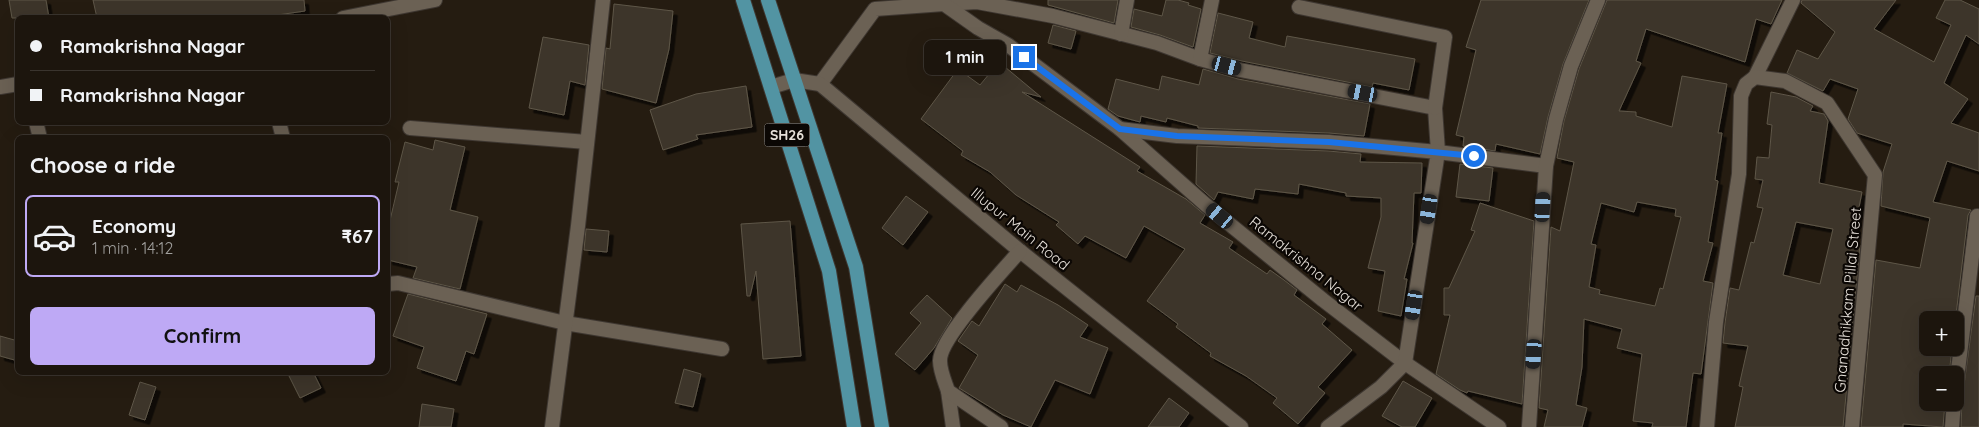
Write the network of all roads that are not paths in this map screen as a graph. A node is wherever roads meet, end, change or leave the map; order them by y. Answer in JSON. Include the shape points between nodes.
{"nodes":[{"id":1,"x":435,"y":0,"type":"edge"},
{"id":2,"x":603,"y":0,"type":"edge"},
{"id":3,"x":743,"y":0,"type":"edge"},
{"id":4,"x":768,"y":0,"type":"edge"},
{"id":5,"x":1127,"y":0,"type":"edge"},
{"id":6,"x":1212,"y":0,"type":"edge"},
{"id":7,"x":1598,"y":0,"type":"edge"},
{"id":8,"x":1793,"y":0,"type":"edge"},
{"id":9,"x":944,"y":4,"type":"junction"},
{"id":10,"x":1299,"y":7,"type":"dead end"},
{"id":11,"x":358,"y":15,"type":"edge"},
{"id":12,"x":1121,"y":34,"type":"junction"},
{"id":13,"x":1200,"y":59,"type":"junction"},
{"id":14,"x":1755,"y":77,"type":"junction"},
{"id":15,"x":794,"y":80,"type":"junction"},
{"id":16,"x":15,"y":84,"type":"edge"},
{"id":17,"x":820,"y":84,"type":"junction"},
{"id":18,"x":0,"y":87,"type":"edge"},
{"id":19,"x":771,"y":87,"type":"junction"},
{"id":20,"x":1435,"y":108,"type":"junction"},
{"id":21,"x":410,"y":128,"type":"dead end"},
{"id":22,"x":1120,"y":129,"type":"junction"},
{"id":23,"x":587,"y":142,"type":"junction"},
{"id":24,"x":1438,"y":152,"type":"junction"},
{"id":25,"x":1546,"y":166,"type":"junction"},
{"id":26,"x":1977,"y":216,"type":"dead end"},
{"id":27,"x":1020,"y":251,"type":"junction"},
{"id":28,"x":390,"y":284,"type":"edge"},
{"id":29,"x":565,"y":323,"type":"junction"},
{"id":30,"x":722,"y":349,"type":"dead end"},
{"id":31,"x":1406,"y":363,"type":"junction"},
{"id":32,"x":1959,"y":366,"type":"edge"},
{"id":33,"x":948,"y":391,"type":"junction"},
{"id":34,"x":1953,"y":411,"type":"edge"},
{"id":35,"x":552,"y":427,"type":"edge"},
{"id":36,"x":854,"y":427,"type":"edge"},
{"id":37,"x":882,"y":427,"type":"edge"},
{"id":38,"x":953,"y":427,"type":"edge"},
{"id":39,"x":1001,"y":427,"type":"edge"},
{"id":40,"x":1241,"y":427,"type":"edge"},
{"id":41,"x":1328,"y":427,"type":"edge"},
{"id":42,"x":1499,"y":427,"type":"edge"},
{"id":43,"x":1529,"y":427,"type":"edge"},
{"id":44,"x":1707,"y":427,"type":"edge"},
{"id":45,"x":1852,"y":427,"type":"edge"},
{"id":46,"x":1952,"y":427,"type":"edge"}],
"edges":[{"from":1,"to":11,"type":"street"},
{"from":2,"to":23,"type":"street"},
{"from":3,"to":19,"type":"main road","number":"SH26"},
{"from":4,"to":15,"type":"main road","number":"SH26"},
{"from":5,"to":12,"type":"street"},
{"from":6,"to":13,"type":"street"},
{"from":7,"to":25,"type":"street","via":[[1572,66]]},
{"from":8,"to":14,"type":"street"},
{"from":9,"to":12,"type":"street","via":[[977,2],[1053,16]]},
{"from":9,"to":17,"type":"street","via":[[875,8]]},
{"from":9,"to":22,"type":"street","name":"Ramakrishna Nagar","via":[[1008,45]]},
{"from":10,"to":20,"type":"street","via":[[1445,37]]},
{"from":12,"to":13,"type":"street"},
{"from":13,"to":20,"type":"street","via":[[1240,70]]},
{"from":14,"to":44,"type":"street","via":[[1746,84],[1741,96],[1739,174],[1716,322]]},
{"from":14,"to":45,"type":"street","name":"Gnanadhikkam Pillai Street","via":[[1785,81],[1827,104],[1875,175]]},
{"from":15,"to":17,"type":"street"},
{"from":15,"to":19,"type":"street"},
{"from":15,"to":37,"type":"main road","number":"SH26","via":[[856,267]]},
{"from":16,"to":18,"type":"street"},
{"from":17,"to":27,"type":"street","name":"Illupur Main Road"},
{"from":19,"to":36,"type":"main road","number":"SH26","via":[[829,271]]},
{"from":20,"to":24,"type":"street"},
{"from":21,"to":23,"type":"street"},
{"from":22,"to":24,"type":"street","name":"Ramakrishna Nagar","via":[[1177,136],[1329,142]]},
{"from":22,"to":31,"type":"street","name":"Ramakrishna Nagar","via":[[1323,300]]},
{"from":23,"to":29,"type":"street"},
{"from":24,"to":25,"type":"street","name":"Ramakrishna Nagar"},
{"from":24,"to":31,"type":"street"},
{"from":25,"to":43,"type":"street"},
{"from":26,"to":32,"type":"street"},
{"from":27,"to":33,"type":"street","via":[[964,316],[944,348],[940,360]]},
{"from":27,"to":40,"type":"street","name":"Illupur Main Road"},
{"from":28,"to":29,"type":"street","via":[[416,287]]},
{"from":29,"to":30,"type":"street"},
{"from":29,"to":35,"type":"street"},
{"from":31,"to":41,"type":"street","via":[[1381,387]]},
{"from":31,"to":42,"type":"street","name":"Ramakrishna Nagar"},
{"from":33,"to":38,"type":"street"},
{"from":33,"to":39,"type":"street"},
{"from":34,"to":46,"type":"street"}]}
